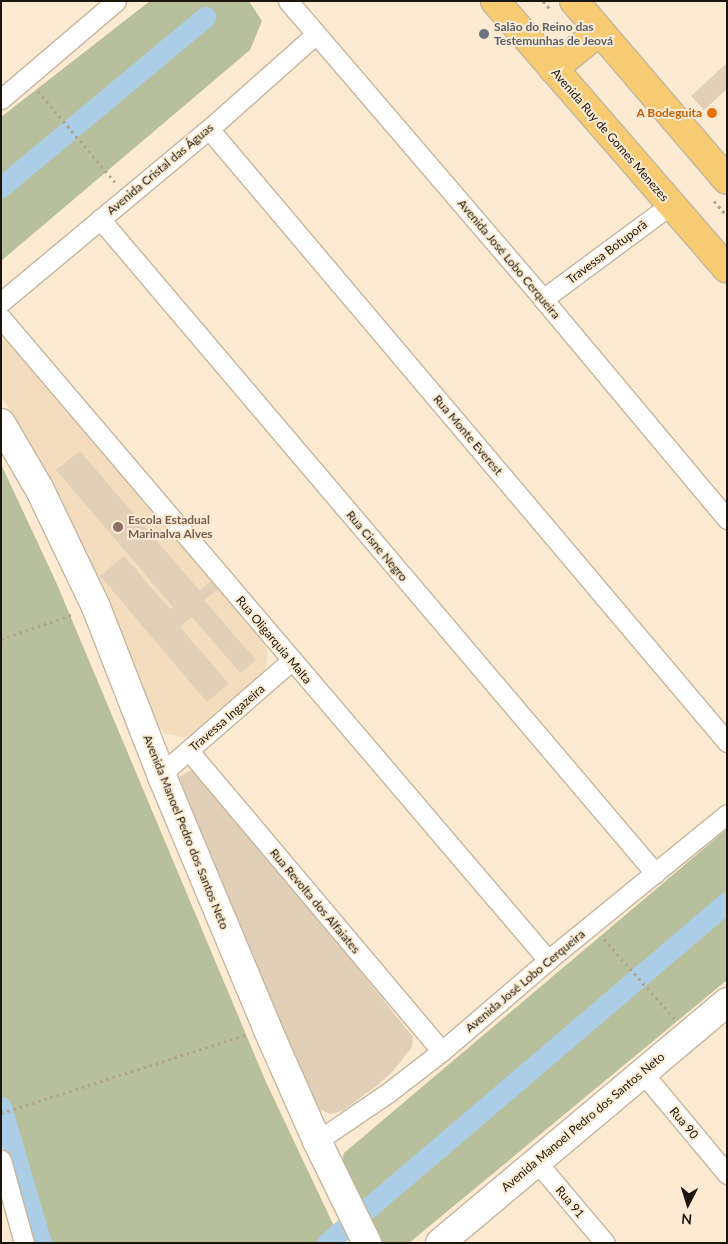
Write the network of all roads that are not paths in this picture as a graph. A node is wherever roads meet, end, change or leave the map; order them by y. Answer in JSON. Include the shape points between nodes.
{"nodes":[{"id":1,"x":288,"y":1,"type":"edge"},
{"id":2,"x":495,"y":1,"type":"edge"},
{"id":3,"x":574,"y":1,"type":"edge"},
{"id":4,"x":104,"y":5,"type":"edge"},
{"id":5,"x":600,"y":31,"type":"junction"},
{"id":6,"x":316,"y":34,"type":"junction"},
{"id":7,"x":553,"y":69,"type":"junction"},
{"id":8,"x":1,"y":99,"type":"edge"},
{"id":9,"x":209,"y":129,"type":"junction"},
{"id":10,"x":723,"y":168,"type":"edge"},
{"id":11,"x":670,"y":205,"type":"junction"},
{"id":12,"x":100,"y":219,"type":"junction"},
{"id":13,"x":727,"y":268,"type":"edge"},
{"id":14,"x":543,"y":299,"type":"junction"},
{"id":15,"x":1,"y":302,"type":"edge"},
{"id":16,"x":1,"y":318,"type":"edge"},
{"id":17,"x":1,"y":423,"type":"edge"},
{"id":18,"x":727,"y":520,"type":"edge"},
{"id":19,"x":291,"y":661,"type":"junction"},
{"id":20,"x":727,"y":742,"type":"edge"},
{"id":21,"x":189,"y":751,"type":"junction"},
{"id":22,"x":161,"y":774,"type":"junction"},
{"id":23,"x":727,"y":814,"type":"edge"},
{"id":24,"x":655,"y":873,"type":"junction"},
{"id":25,"x":548,"y":960,"type":"junction"},
{"id":26,"x":727,"y":1002,"type":"edge"},
{"id":27,"x":442,"y":1051,"type":"junction"},
{"id":28,"x":642,"y":1072,"type":"junction"},
{"id":29,"x":317,"y":1141,"type":"junction"},
{"id":30,"x":1,"y":1160,"type":"edge"},
{"id":31,"x":536,"y":1161,"type":"junction"},
{"id":32,"x":727,"y":1174,"type":"edge"},
{"id":33,"x":24,"y":1243,"type":"edge"},
{"id":34,"x":367,"y":1243,"type":"edge"},
{"id":35,"x":440,"y":1243,"type":"edge"},
{"id":36,"x":604,"y":1243,"type":"edge"}],
"edges":[{"from":1,"to":6,"type":"street","name":"Avenida José Lobo Cerqueira"},
{"from":2,"to":7,"type":"main road","name":"Avenida Ruy de Gomes Menezes"},
{"from":3,"to":5,"type":"main road"},
{"from":4,"to":8,"type":"street"},
{"from":5,"to":7,"type":"main road"},
{"from":5,"to":10,"type":"main road"},
{"from":6,"to":9,"type":"street","name":"Avenida Cristal das Águas"},
{"from":6,"to":14,"type":"street","name":"Avenida José Lobo Cerqueira"},
{"from":7,"to":11,"type":"main road","name":"Avenida Ruy de Gomes Menezes"},
{"from":9,"to":12,"type":"street","name":"Avenida Cristal das Águas"},
{"from":9,"to":20,"type":"street","name":"Rua Monte Everest"},
{"from":11,"to":13,"type":"main road","name":"Avenida Ruy de Gomes Menezes"},
{"from":11,"to":14,"type":"street","name":"Travessa Botuporã"},
{"from":12,"to":15,"type":"street","name":"Avenida Cristal das Águas"},
{"from":12,"to":24,"type":"street","name":"Rua Cisne Negro"},
{"from":14,"to":18,"type":"street","name":"Avenida José Lobo Cerqueira"},
{"from":16,"to":19,"type":"street","name":"Rua Oligarquia Malta"},
{"from":17,"to":22,"type":"street","name":"Avenida Manoel Pedro dos Santos Neto","via":[[40,490],[96,606]]},
{"from":19,"to":21,"type":"street","name":"Travessa Ingazeira"},
{"from":19,"to":25,"type":"street","name":"Rua Oligarquia Malta"},
{"from":21,"to":22,"type":"street","name":"Travessa Ingazeira"},
{"from":21,"to":27,"type":"street","name":"Rua Revolta dos Alfaiates"},
{"from":22,"to":29,"type":"street","name":"Avenida Manoel Pedro dos Santos Neto"},
{"from":23,"to":24,"type":"street","name":"Avenida José Lobo Cerqueira"},
{"from":24,"to":25,"type":"street","name":"Avenida José Lobo Cerqueira"},
{"from":25,"to":27,"type":"street","name":"Avenida José Lobo Cerqueira"},
{"from":26,"to":28,"type":"street","name":"Avenida Manoel Pedro dos Santos Neto"},
{"from":27,"to":29,"type":"street","name":"Avenida José Lobo Cerqueira"},
{"from":28,"to":31,"type":"street","name":"Avenida Manoel Pedro dos Santos Neto"},
{"from":28,"to":32,"type":"street","name":"Rua 90"},
{"from":29,"to":34,"type":"street","name":"Avenida Manoel Pedro dos Santos Neto"},
{"from":30,"to":33,"type":"street"},
{"from":31,"to":35,"type":"street","name":"Avenida Manoel Pedro dos Santos Neto"},
{"from":31,"to":36,"type":"street","name":"Rua 91"}]}
